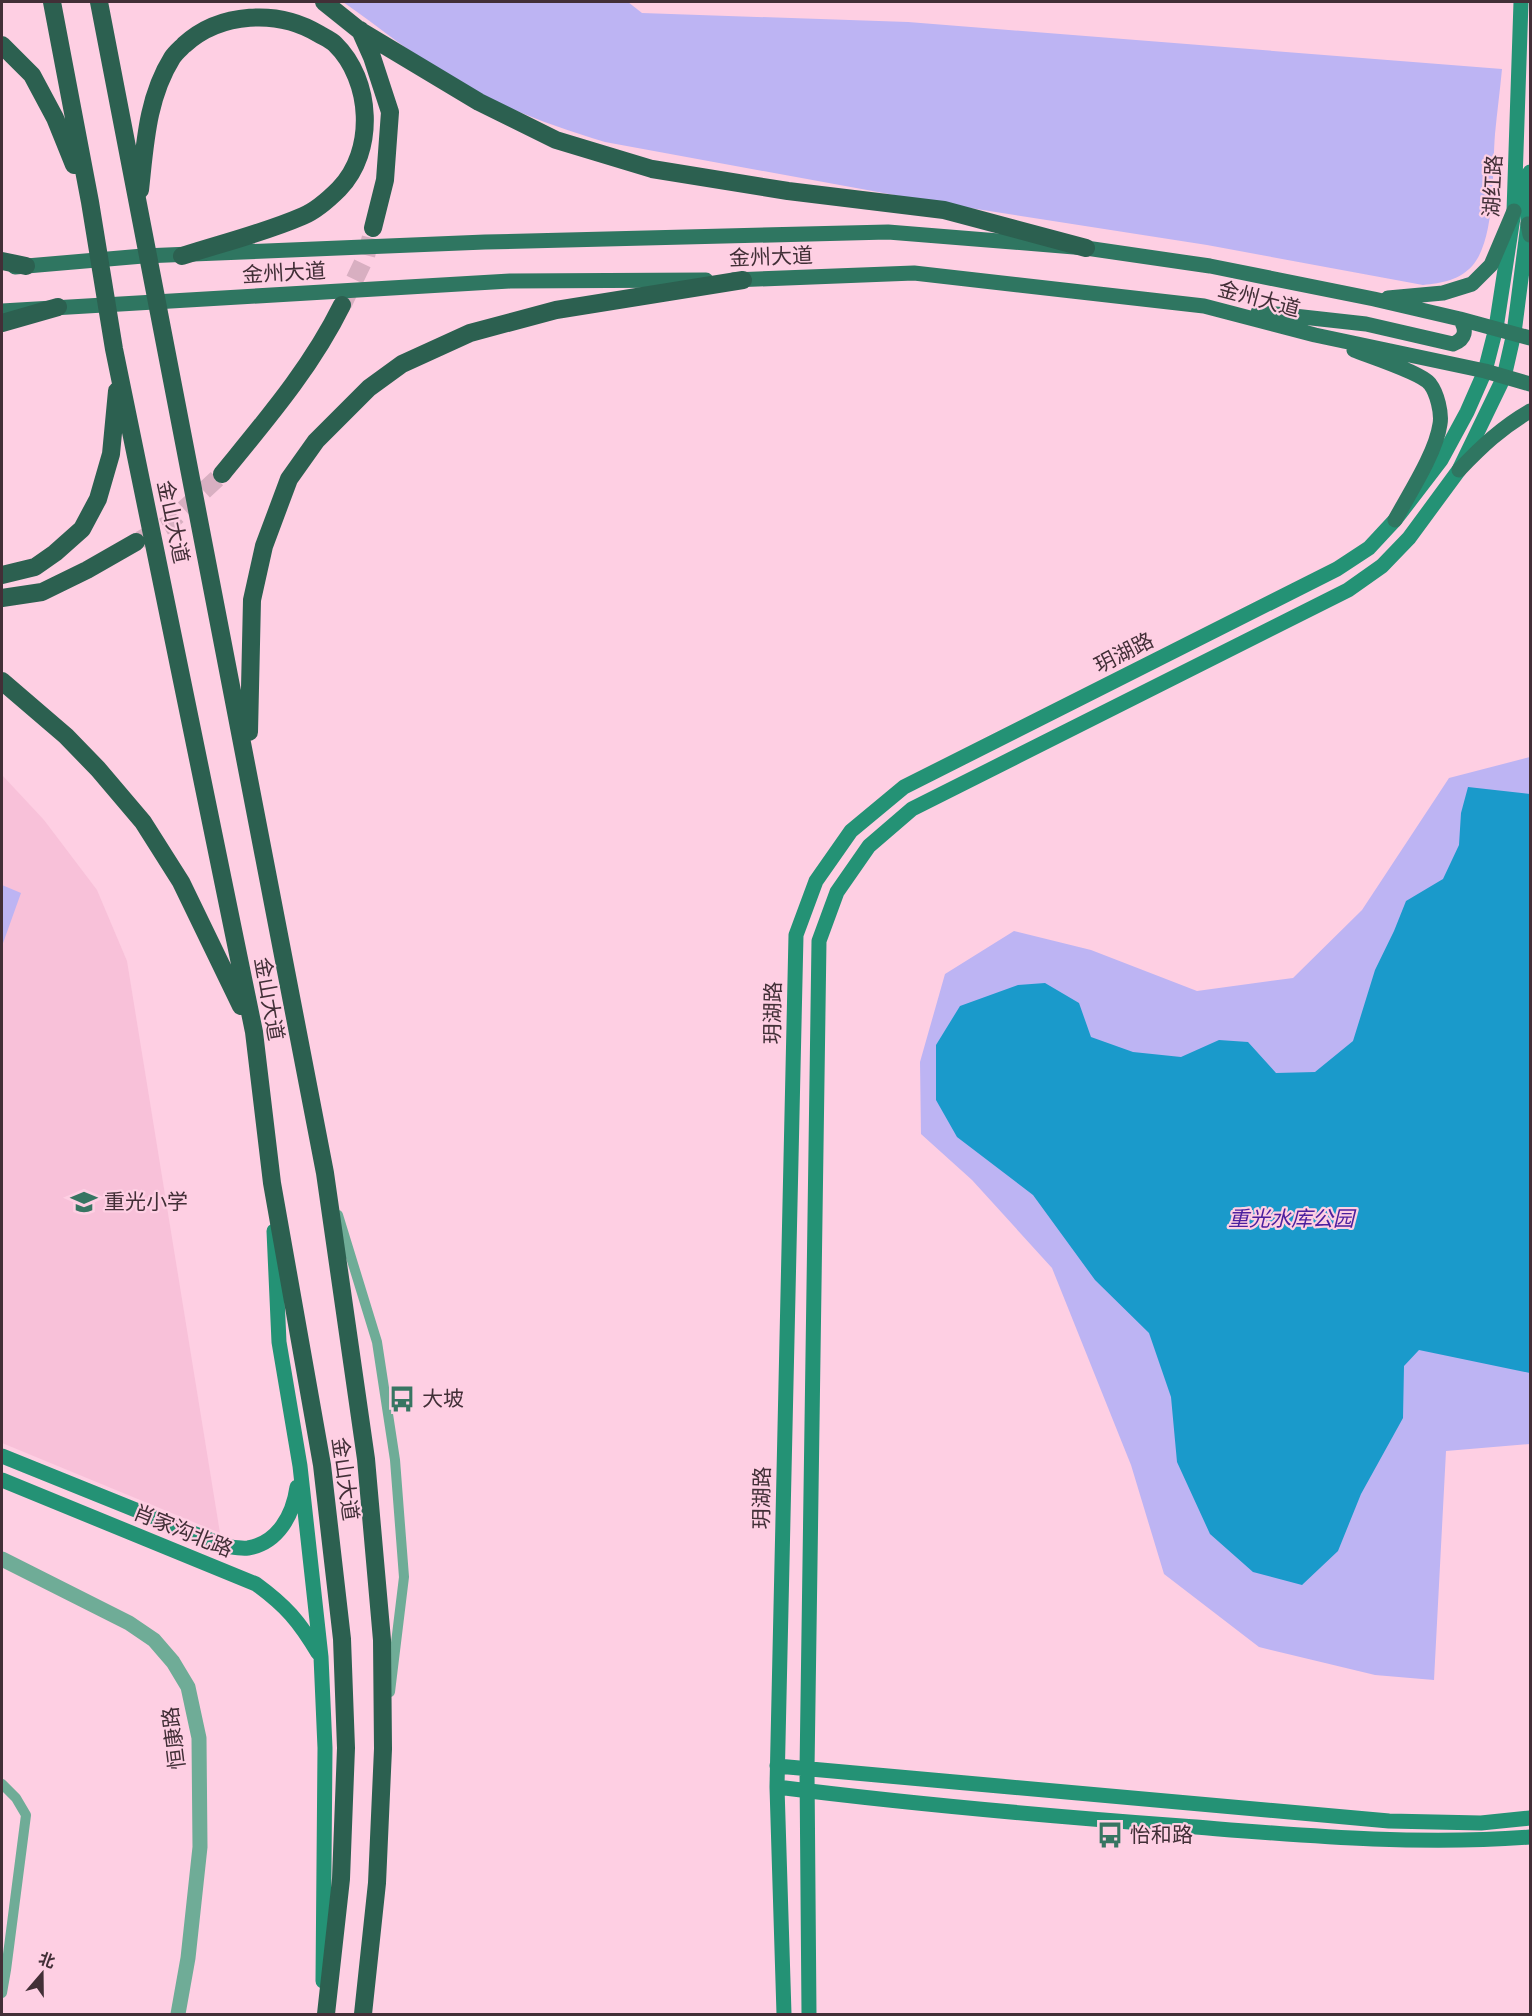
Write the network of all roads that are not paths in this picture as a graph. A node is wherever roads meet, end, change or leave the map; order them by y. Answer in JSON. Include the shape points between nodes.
{"nodes":[{"id":1,"x":52,"y":2,"type":"edge"},
{"id":2,"x":99,"y":2,"type":"edge"},
{"id":3,"x":324,"y":2,"type":"edge"},
{"id":4,"x":1521,"y":2,"type":"edge"},
{"id":5,"x":359,"y":30,"type":"junction"},
{"id":6,"x":2,"y":45,"type":"edge"},
{"id":7,"x":1530,"y":171,"type":"edge"},
{"id":8,"x":90,"y":202,"type":"junction"},
{"id":9,"x":1514,"y":211,"type":"junction"},
{"id":10,"x":139,"y":217,"type":"junction"},
{"id":11,"x":373,"y":228,"type":"tunnel mouth"},
{"id":12,"x":1529,"y":229,"type":"edge"},
{"id":13,"x":1086,"y":248,"type":"junction"},
{"id":14,"x":182,"y":256,"type":"junction"},
{"id":15,"x":2,"y":261,"type":"edge"},
{"id":16,"x":26,"y":266,"type":"junction"},
{"id":17,"x":2,"y":268,"type":"edge"},
{"id":18,"x":743,"y":280,"type":"junction"},
{"id":19,"x":1374,"y":299,"type":"junction"},
{"id":20,"x":342,"y":305,"type":"tunnel mouth"},
{"id":21,"x":1204,"y":306,"type":"junction"},
{"id":22,"x":58,"y":307,"type":"junction"},
{"id":23,"x":2,"y":311,"type":"edge"},
{"id":24,"x":1460,"y":319,"type":"junction"},
{"id":25,"x":2,"y":323,"type":"edge"},
{"id":26,"x":1496,"y":328,"type":"junction"},
{"id":27,"x":1514,"y":333,"type":"junction"},
{"id":28,"x":1315,"y":335,"type":"junction"},
{"id":29,"x":1530,"y":338,"type":"edge"},
{"id":30,"x":119,"y":371,"type":"junction"},
{"id":31,"x":1485,"y":371,"type":"junction"},
{"id":32,"x":1504,"y":377,"type":"junction"},
{"id":33,"x":1530,"y":384,"type":"edge"},
{"id":34,"x":1530,"y":411,"type":"edge"},
{"id":35,"x":1459,"y":470,"type":"junction"},
{"id":36,"x":222,"y":474,"type":"tunnel mouth"},
{"id":37,"x":1395,"y":520,"type":"junction"},
{"id":38,"x":136,"y":542,"type":"tunnel mouth"},
{"id":39,"x":2,"y":575,"type":"edge"},
{"id":40,"x":2,"y":598,"type":"edge"},
{"id":41,"x":2,"y":681,"type":"edge"},
{"id":42,"x":249,"y":773,"type":"junction"},
{"id":43,"x":254,"y":1032,"type":"junction"},
{"id":44,"x":325,"y":1173,"type":"junction"},
{"id":45,"x":272,"y":1184,"type":"junction"},
{"id":46,"x":2,"y":1456,"type":"edge"},
{"id":47,"x":300,"y":1466,"type":"junction"},
{"id":48,"x":2,"y":1480,"type":"edge"},
{"id":49,"x":2,"y":1559,"type":"edge"},
{"id":50,"x":321,"y":1657,"type":"junction"},
{"id":51,"x":383,"y":1749,"type":"junction"},
{"id":52,"x":777,"y":1766,"type":"junction"},
{"id":53,"x":807,"y":1770,"type":"junction"},
{"id":54,"x":2,"y":1784,"type":"edge"},
{"id":55,"x":777,"y":1787,"type":"junction"},
{"id":56,"x":807,"y":1791,"type":"junction"},
{"id":57,"x":1530,"y":1818,"type":"edge"},
{"id":58,"x":1530,"y":1837,"type":"edge"},
{"id":59,"x":2,"y":1993,"type":"edge"},
{"id":60,"x":178,"y":2014,"type":"edge"},
{"id":61,"x":325,"y":2014,"type":"edge"},
{"id":62,"x":363,"y":2014,"type":"edge"},
{"id":63,"x":784,"y":2014,"type":"edge"},
{"id":64,"x":809,"y":2014,"type":"edge"}],
"edges":[{"from":1,"to":8,"type":"highway","name":"金山大道"},
{"from":2,"to":10,"type":"highway","name":"金山大道"},
{"from":3,"to":5,"type":"highway"},
{"from":4,"to":9,"type":"main road","name":"湖红路"},
{"from":5,"to":11,"type":"highway","via":[[390,112],[385,180]]},
{"from":5,"to":13,"type":"highway","via":[[479,102],[556,140],[652,170],[944,210]]},
{"from":6,"to":8,"type":"highway","via":[[32,75],[55,118]]},
{"from":7,"to":12,"type":"main road","name":"湖红路"},
{"from":8,"to":30,"type":"highway","name":"金山大道"},
{"from":9,"to":19,"type":"main road","via":[[1491,265],[1472,284],[1443,292]]},
{"from":9,"to":26,"type":"main road","name":"湖红路"},
{"from":10,"to":14,"type":"highway","via":[[148,125],[156,89],[173,56],[195,35],[220,23],[273,18],[307,26],[334,43],[354,72],[365,106],[365,136],[357,162],[340,188],[305,215]]},
{"from":10,"to":42,"type":"highway","name":"金山大道"},
{"from":12,"to":27,"type":"main road","name":"湖红路"},
{"from":13,"to":14,"type":"main road","name":"金州大道","via":[[888,232],[485,242]]},
{"from":13,"to":19,"type":"main road","name":"金州大道","via":[[1210,266]]},
{"from":14,"to":16,"type":"main road","name":"金州大道"},
{"from":15,"to":16,"type":"highway"},
{"from":16,"to":17,"type":"main road","name":"金州大道"},
{"from":18,"to":21,"type":"main road","name":"金州大道","via":[[914,273]]},
{"from":18,"to":22,"type":"main road","name":"金州大道","via":[[510,281]]},
{"from":18,"to":42,"type":"highway","via":[[556,310],[470,333],[402,364],[361,396],[316,441],[289,479],[264,546],[252,600]]},
{"from":19,"to":24,"type":"main road","name":"金州大道"},
{"from":20,"to":36,"type":"highway","via":[[326,338],[290,391]]},
{"from":21,"to":24,"type":"main road","via":[[1366,324],[1453,344],[1465,334]]},
{"from":21,"to":28,"type":"main road","name":"金州大道"},
{"from":22,"to":23,"type":"main road","name":"金州大道"},
{"from":22,"to":25,"type":"highway"},
{"from":24,"to":26,"type":"main road","name":"金州大道"},
{"from":26,"to":27,"type":"main road","name":"金州大道"},
{"from":26,"to":31,"type":"main road","name":"湖红路"},
{"from":27,"to":29,"type":"main road","name":"金州大道"},
{"from":27,"to":32,"type":"main road","name":"湖红路"},
{"from":28,"to":31,"type":"main road","name":"金州大道"},
{"from":28,"to":37,"type":"main road","via":[[1410,372],[1429,383],[1437,401],[1441,422],[1435,442]]},
{"from":30,"to":39,"type":"highway","via":[[111,454],[98,499],[82,529],[35,567]]},
{"from":30,"to":43,"type":"highway","name":"金山大道"},
{"from":31,"to":32,"type":"main road","name":"金州大道"},
{"from":31,"to":37,"type":"main road","name":"玥湖路","via":[[1441,460]]},
{"from":32,"to":33,"type":"main road","name":"金州大道"},
{"from":32,"to":35,"type":"main road"},
{"from":34,"to":35,"type":"main road","via":[[1492,437]]},
{"from":35,"to":53,"type":"main road","via":[[1409,538],[1382,566],[1348,590],[912,809],[869,846],[837,892],[819,941]]},
{"from":37,"to":52,"type":"main road","name":"玥湖路","via":[[1369,548],[1337,569],[904,787],[851,831],[816,881],[796,935]]},
{"from":38,"to":40,"type":"highway","via":[[42,591]]},
{"from":41,"to":43,"type":"highway","via":[[66,736],[143,822],[181,882]]},
{"from":42,"to":44,"type":"highway","name":"金山大道"},
{"from":43,"to":45,"type":"highway","name":"金山大道"},
{"from":44,"to":51,"type":"highway","name":"金山大道","via":[[366,1459],[382,1640]]},
{"from":44,"to":51,"type":"lane","via":[[377,1342],[395,1460],[404,1577]]},
{"from":45,"to":47,"type":"main road","via":[[279,1342]]},
{"from":45,"to":61,"type":"highway","name":"金山大道","via":[[322,1465],[342,1639],[346,1748],[342,1879]]},
{"from":46,"to":47,"type":"main road","name":"肖家沟北路","via":[[225,1545],[246,1549],[262,1544],[288,1519]]},
{"from":47,"to":50,"type":"main road"},
{"from":48,"to":50,"type":"main road","name":"肖家沟北路","via":[[256,1584],[288,1609]]},
{"from":49,"to":60,"type":"street","name":"恒康路","via":[[129,1623],[154,1640],[188,1687],[199,1738],[200,1846]]},
{"from":50,"to":61,"type":"main road"},
{"from":51,"to":62,"type":"highway","name":"金山大道","via":[[377,1883]]},
{"from":52,"to":53,"type":"main road"},
{"from":52,"to":55,"type":"main road","name":"玥湖路"},
{"from":53,"to":56,"type":"main road"},
{"from":53,"to":57,"type":"main road","via":[[1389,1821],[1481,1823]]},
{"from":54,"to":59,"type":"lane","via":[[26,1815]]},
{"from":55,"to":56,"type":"main road"},
{"from":55,"to":63,"type":"main road","name":"玥湖路"},
{"from":56,"to":58,"type":"main road","via":[[1321,1837],[1450,1841]]},
{"from":56,"to":64,"type":"main road"}]}
